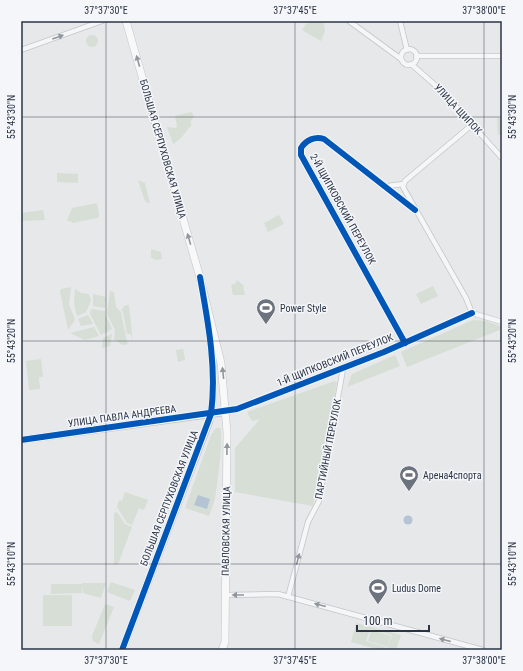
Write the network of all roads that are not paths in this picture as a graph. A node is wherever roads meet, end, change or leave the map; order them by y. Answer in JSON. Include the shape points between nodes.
{"nodes":[{"id":1,"x":102,"y":21,"type":"edge"},
{"id":2,"x":126,"y":21,"type":"edge"},
{"id":3,"x":349,"y":21,"type":"edge"},
{"id":4,"x":400,"y":21,"type":"edge"},
{"id":5,"x":21,"y":50,"type":"edge"},
{"id":6,"x":407,"y":50,"type":"junction"},
{"id":7,"x":416,"y":56,"type":"junction"},
{"id":8,"x":502,"y":56,"type":"edge"},
{"id":9,"x":401,"y":59,"type":"junction"},
{"id":10,"x":412,"y":64,"type":"junction"},
{"id":11,"x":473,"y":124,"type":"junction"},
{"id":12,"x":502,"y":158,"type":"edge"},
{"id":13,"x":403,"y":184,"type":"junction"},
{"id":14,"x":386,"y":186,"type":"junction"},
{"id":15,"x":416,"y":210,"type":"junction"},
{"id":16,"x":200,"y":277,"type":"junction"},
{"id":17,"x":472,"y":313,"type":"junction"},
{"id":18,"x":502,"y":322,"type":"edge"},
{"id":19,"x":405,"y":343,"type":"junction"},
{"id":20,"x":343,"y":368,"type":"junction"},
{"id":21,"x":225,"y":412,"type":"junction"},
{"id":22,"x":211,"y":414,"type":"junction"},
{"id":23,"x":21,"y":440,"type":"edge"},
{"id":24,"x":225,"y":595,"type":"junction"},
{"id":25,"x":288,"y":597,"type":"junction"},
{"id":26,"x":225,"y":646,"type":"edge"},
{"id":27,"x":122,"y":650,"type":"edge"},
{"id":28,"x":222,"y":650,"type":"edge"},
{"id":29,"x":483,"y":650,"type":"edge"}],
"edges":[{"from":5,"to":1,"type":"street","one_way":true},
{"from":16,"to":2,"type":"main road","name":"БОЛЬШАЯ СЕРПУХОВСКАЯ УЛИЦА","one_way":true},
{"from":3,"to":9,"type":"street"},
{"from":4,"to":6,"type":"street"},
{"from":6,"to":7,"type":"street","via":[[414,52]]},
{"from":6,"to":9,"type":"street","via":[[403,52]]},
{"from":7,"to":8,"type":"street"},
{"from":7,"to":10,"type":"street"},
{"from":9,"to":10,"type":"street","via":[[405,64]]},
{"from":10,"to":11,"type":"street","name":"УЛИЦА ЩИПОК"},
{"from":11,"to":12,"type":"street","name":"УЛИЦА ЩИПОК"},
{"from":11,"to":13,"type":"street"},
{"from":13,"to":14,"type":"street"},
{"from":13,"to":15,"type":"street"},
{"from":14,"to":15,"type":"street","name":"2-Й ЩИПКОВСКИЙ ПЕРЕУЛОК"},
{"from":14,"to":19,"type":"street","name":"2-Й ЩИПКОВСКИЙ ПЕРЕУЛОК","via":[[324,140],[311,139],[301,148],[301,154]]},
{"from":15,"to":17,"type":"street"},
{"from":21,"to":16,"type":"main road","name":"БОЛЬШАЯ СЕРПУХОВСКАЯ УЛИЦА","one_way":true,"via":[[221,363]]},
{"from":16,"to":22,"type":"street","name":"БОЛЬШАЯ СЕРПУХОВСКАЯ УЛИЦА","via":[[210,341],[213,383]]},
{"from":17,"to":18,"type":"street"},
{"from":17,"to":19,"type":"street","name":"1-Й ЩИПКОВСКИЙ ПЕРЕУЛОК"},
{"from":19,"to":20,"type":"street","name":"1-Й ЩИПКОВСКИЙ ПЕРЕУЛОК"},
{"from":20,"to":21,"type":"street","name":"1-Й ЩИПКОВСКИЙ ПЕРЕУЛОК","via":[[237,410]]},
{"from":25,"to":20,"type":"street","name":"ПАРТИЙНЫЙ ПЕРЕУЛОК","one_way":true,"via":[[308,522],[319,501]]},
{"from":21,"to":22,"type":"street","name":"УЛИЦА ПАВЛА АНДРЕЕВА"},
{"from":24,"to":21,"type":"main road","name":"ПАВЛОВСКАЯ УЛИЦА","one_way":true},
{"from":22,"to":23,"type":"street","name":"УЛИЦА ПАВЛА АНДРЕЕВА"},
{"from":22,"to":27,"type":"street","name":"БОЛЬШАЯ СЕРПУХОВСКАЯ УЛИЦА"},
{"from":25,"to":24,"type":"street","one_way":true,"via":[[278,594]]},
{"from":24,"to":26,"type":"main road","name":"ПАВЛОВСКАЯ УЛИЦА"},
{"from":29,"to":25,"type":"street","one_way":true},
{"from":26,"to":28,"type":"main road"}]}
